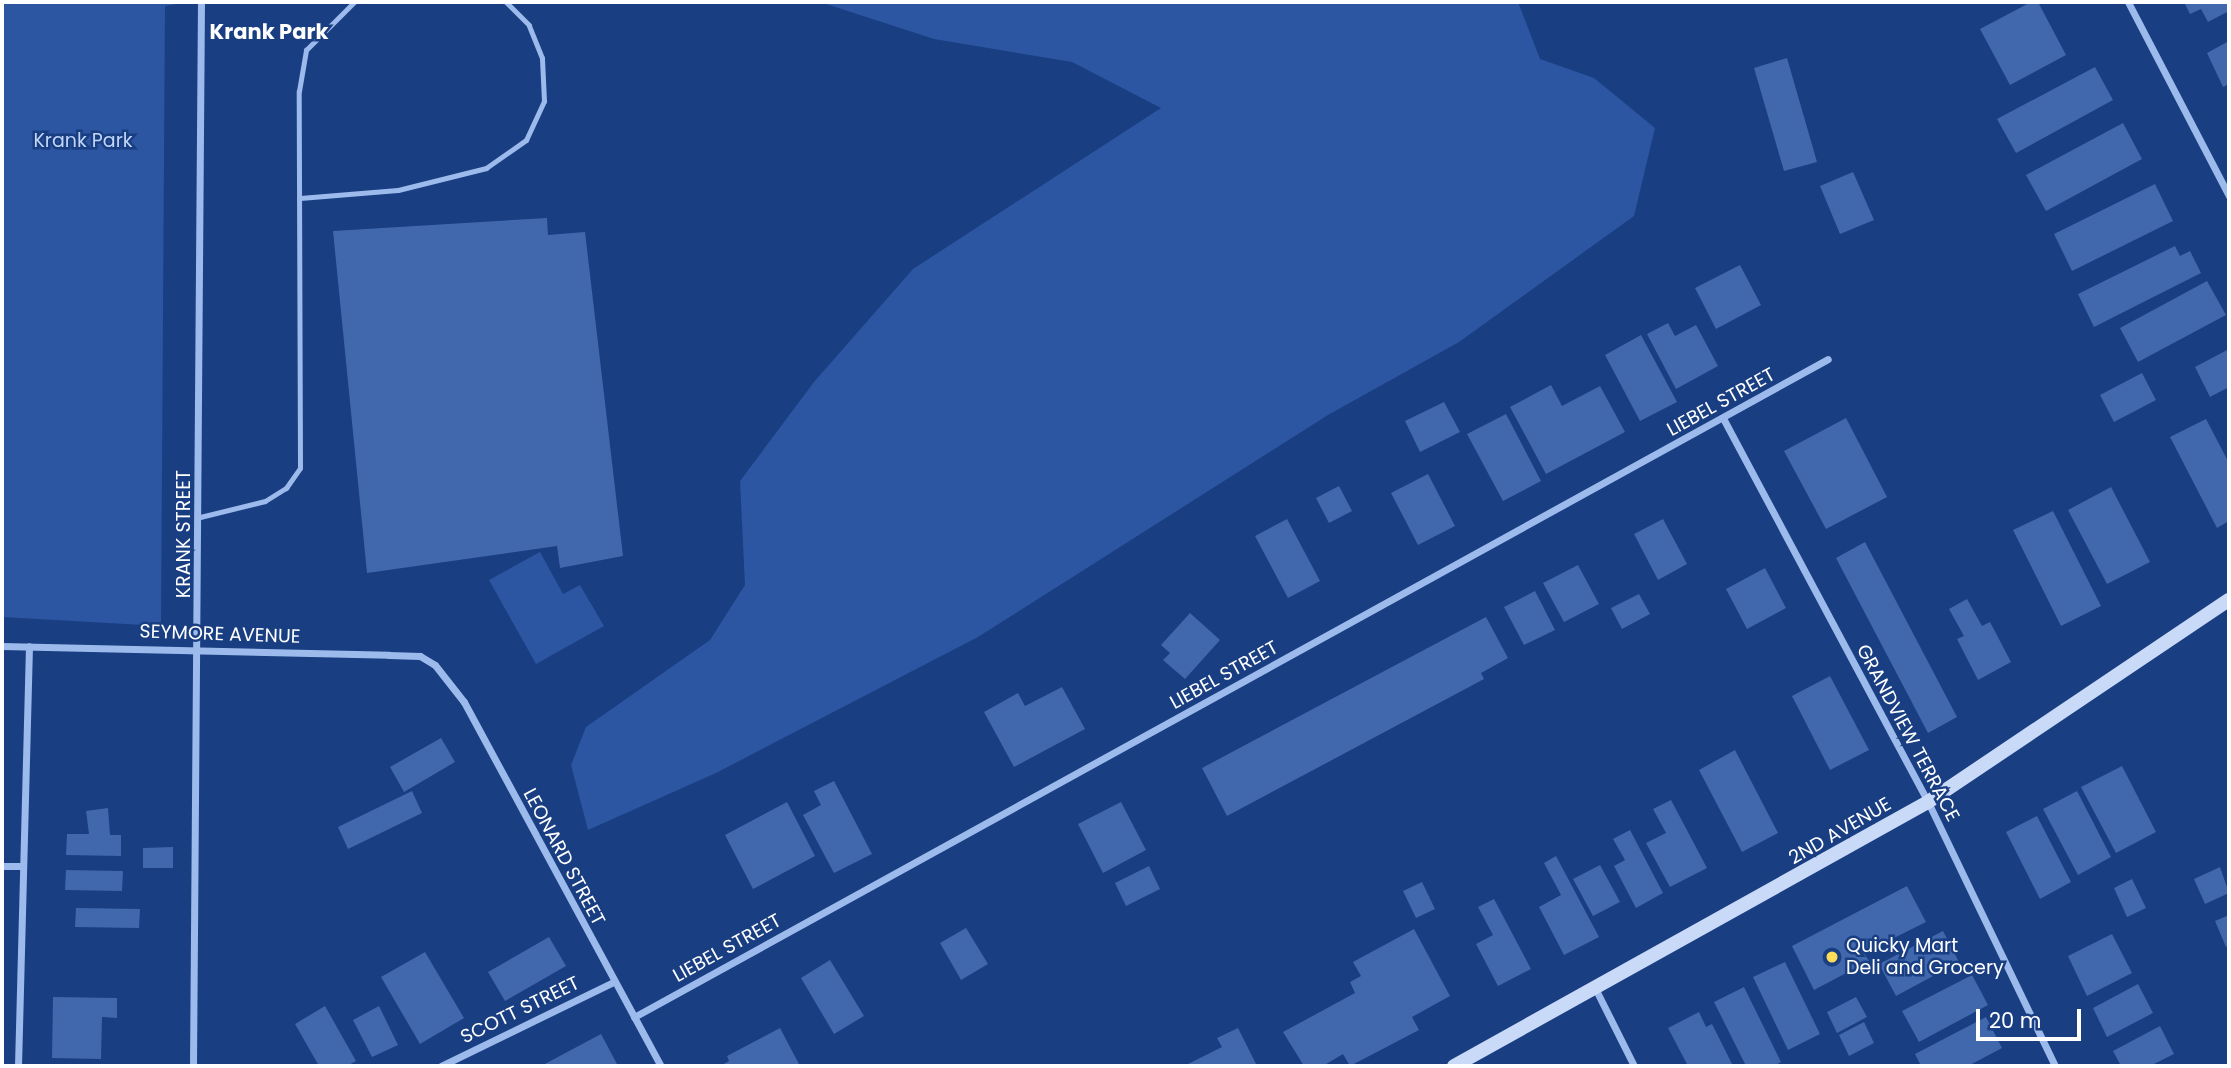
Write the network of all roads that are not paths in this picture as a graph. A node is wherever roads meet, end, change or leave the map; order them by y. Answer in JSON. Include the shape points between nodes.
{"nodes":[{"id":1,"x":201,"y":2,"type":"edge"},
{"id":2,"x":354,"y":2,"type":"edge"},
{"id":3,"x":506,"y":2,"type":"edge"},
{"id":4,"x":2128,"y":2,"type":"edge"},
{"id":5,"x":2229,"y":196,"type":"edge"},
{"id":6,"x":300,"y":198,"type":"junction"},
{"id":7,"x":1828,"y":359,"type":"dead end"},
{"id":8,"x":1724,"y":419,"type":"junction"},
{"id":9,"x":200,"y":517,"type":"junction"},
{"id":10,"x":2229,"y":600,"type":"edge"},
{"id":11,"x":2,"y":646,"type":"edge"},
{"id":12,"x":29,"y":646,"type":"junction"},
{"id":13,"x":199,"y":648,"type":"junction"},
{"id":14,"x":435,"y":665,"type":"joint"},
{"id":15,"x":1928,"y":802,"type":"junction"},
{"id":16,"x":2,"y":866,"type":"edge"},
{"id":17,"x":23,"y":866,"type":"junction"},
{"id":18,"x":612,"y":982,"type":"junction"},
{"id":19,"x":1595,"y":988,"type":"junction"},
{"id":20,"x":634,"y":1017,"type":"junction"},
{"id":21,"x":18,"y":1066,"type":"edge"},
{"id":22,"x":193,"y":1066,"type":"edge"},
{"id":23,"x":441,"y":1066,"type":"edge"},
{"id":24,"x":661,"y":1066,"type":"edge"},
{"id":25,"x":1454,"y":1066,"type":"edge"},
{"id":26,"x":1634,"y":1066,"type":"edge"},
{"id":27,"x":2055,"y":1066,"type":"edge"}],
"edges":[{"from":1,"to":9,"type":"street","name":"KRANK STREET"},
{"from":2,"to":6,"type":"lane","via":[[306,50],[299,91]]},
{"from":3,"to":6,"type":"lane","via":[[528,25],[542,58],[544,100],[526,140],[486,168],[397,190]]},
{"from":4,"to":5,"type":"street"},
{"from":6,"to":9,"type":"lane","via":[[300,468],[286,488],[265,501]]},
{"from":7,"to":8,"type":"street","name":"LIEBEL STREET"},
{"from":8,"to":15,"type":"street","name":"GRANDVIEW TERRACE"},
{"from":8,"to":20,"type":"street","name":"LIEBEL STREET"},
{"from":9,"to":13,"type":"street","name":"KRANK STREET"},
{"from":10,"to":15,"type":"street","name":"2ND AVENUE"},
{"from":11,"to":12,"type":"street","name":"SEYMORE AVENUE"},
{"from":12,"to":13,"type":"street","name":"SEYMORE AVENUE"},
{"from":12,"to":17,"type":"street"},
{"from":13,"to":14,"type":"street","name":"SEYMORE AVENUE","via":[[420,656]]},
{"from":13,"to":22,"type":"street","name":"KRANK STREET"},
{"from":14,"to":18,"type":"street","name":"LEONARD STREET","via":[[464,702]]},
{"from":15,"to":19,"type":"street","name":"2ND AVENUE"},
{"from":15,"to":27,"type":"street","name":"GRANDVIEW TERRACE"},
{"from":16,"to":17,"type":"street"},
{"from":17,"to":21,"type":"street"},
{"from":18,"to":20,"type":"street","name":"LEONARD STREET"},
{"from":18,"to":23,"type":"street","name":"SCOTT STREET"},
{"from":19,"to":25,"type":"street","name":"2ND AVENUE"},
{"from":19,"to":26,"type":"street"},
{"from":20,"to":24,"type":"street","name":"LEONARD STREET"}]}
